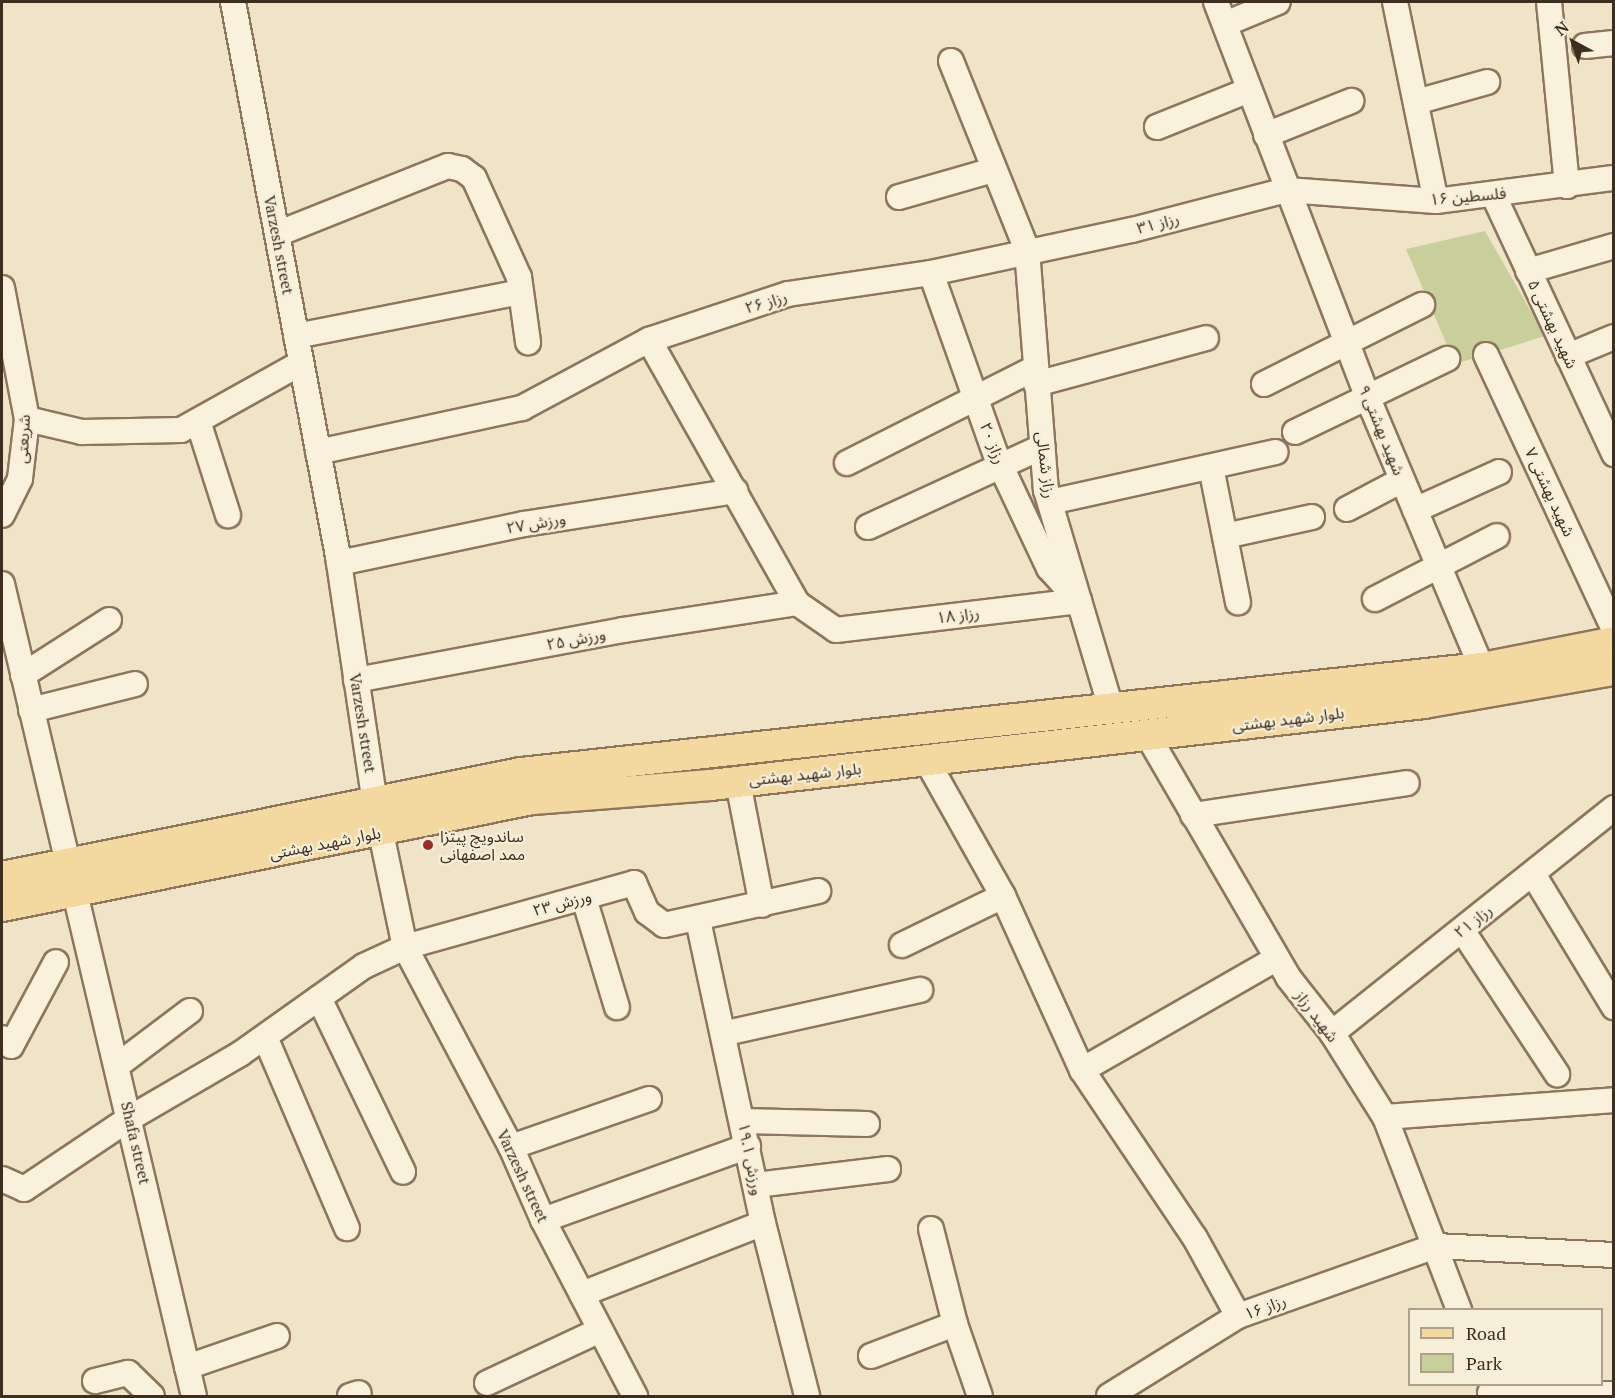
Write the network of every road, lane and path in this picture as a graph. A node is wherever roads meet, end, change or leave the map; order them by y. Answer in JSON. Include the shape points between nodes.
{"nodes":[{"id":1,"x":233,"y":2,"type":"edge"},
{"id":2,"x":1278,"y":2,"type":"edge"},
{"id":3,"x":1395,"y":2,"type":"edge"},
{"id":4,"x":1549,"y":2,"type":"edge"},
{"id":5,"x":1220,"y":13,"type":"edge"},
{"id":6,"x":1614,"y":43,"type":"edge"},
{"id":7,"x":1585,"y":46,"type":"dead end"},
{"id":8,"x":951,"y":62,"type":"dead end"},
{"id":9,"x":1487,"y":82,"type":"dead end"},
{"id":10,"x":1249,"y":90,"type":"junction"},
{"id":11,"x":1351,"y":101,"type":"dead end"},
{"id":12,"x":1416,"y":102,"type":"junction"},
{"id":13,"x":1157,"y":127,"type":"dead end"},
{"id":14,"x":1266,"y":135,"type":"junction"},
{"id":15,"x":993,"y":171,"type":"junction"},
{"id":16,"x":1614,"y":178,"type":"edge"},
{"id":17,"x":1567,"y":186,"type":"junction"},
{"id":18,"x":1287,"y":190,"type":"junction"},
{"id":19,"x":1493,"y":194,"type":"junction"},
{"id":20,"x":899,"y":197,"type":"dead end"},
{"id":21,"x":1436,"y":201,"type":"junction"},
{"id":22,"x":277,"y":234,"type":"junction"},
{"id":23,"x":1614,"y":246,"type":"edge"},
{"id":24,"x":1027,"y":250,"type":"junction"},
{"id":25,"x":1528,"y":271,"type":"junction"},
{"id":26,"x":931,"y":273,"type":"junction"},
{"id":27,"x":2,"y":288,"type":"edge"},
{"id":28,"x":521,"y":292,"type":"junction"},
{"id":29,"x":1422,"y":304,"type":"dead end"},
{"id":30,"x":296,"y":336,"type":"junction"},
{"id":31,"x":1614,"y":337,"type":"edge"},
{"id":32,"x":1206,"y":338,"type":"dead end"},
{"id":33,"x":649,"y":340,"type":"junction"},
{"id":34,"x":528,"y":342,"type":"dead end"},
{"id":35,"x":1346,"y":343,"type":"junction"},
{"id":36,"x":1486,"y":355,"type":"dead end"},
{"id":37,"x":1568,"y":356,"type":"junction"},
{"id":38,"x":1447,"y":359,"type":"dead end"},
{"id":39,"x":301,"y":363,"type":"junction"},
{"id":40,"x":1036,"y":376,"type":"junction"},
{"id":41,"x":1264,"y":384,"type":"dead end"},
{"id":42,"x":1368,"y":397,"type":"junction"},
{"id":43,"x":975,"y":398,"type":"junction"},
{"id":44,"x":27,"y":419,"type":"junction"},
{"id":45,"x":190,"y":426,"type":"junction"},
{"id":46,"x":1295,"y":432,"type":"dead end"},
{"id":47,"x":1042,"y":447,"type":"junction"},
{"id":48,"x":318,"y":452,"type":"junction"},
{"id":49,"x":1276,"y":452,"type":"dead end"},
{"id":50,"x":1614,"y":454,"type":"edge"},
{"id":51,"x":847,"y":463,"type":"dead end"},
{"id":52,"x":1001,"y":466,"type":"junction"},
{"id":53,"x":1211,"y":467,"type":"junction"},
{"id":54,"x":1499,"y":472,"type":"dead end"},
{"id":55,"x":1402,"y":480,"type":"junction"},
{"id":56,"x":735,"y":491,"type":"junction"},
{"id":57,"x":1050,"y":502,"type":"junction"},
{"id":58,"x":1347,"y":509,"type":"dead end"},
{"id":59,"x":1415,"y":510,"type":"junction"},
{"id":60,"x":2,"y":514,"type":"edge"},
{"id":61,"x":228,"y":515,"type":"dead end"},
{"id":62,"x":1312,"y":517,"type":"dead end"},
{"id":63,"x":868,"y":527,"type":"dead end"},
{"id":64,"x":1225,"y":536,"type":"junction"},
{"id":65,"x":1497,"y":536,"type":"dead end"},
{"id":66,"x":339,"y":563,"type":"junction"},
{"id":67,"x":1439,"y":566,"type":"junction"},
{"id":68,"x":2,"y":584,"type":"edge"},
{"id":69,"x":1375,"y":599,"type":"dead end"},
{"id":70,"x":1079,"y":601,"type":"junction"},
{"id":71,"x":1238,"y":602,"type":"dead end"},
{"id":72,"x":797,"y":603,"type":"junction"},
{"id":73,"x":109,"y":620,"type":"dead end"},
{"id":74,"x":1614,"y":630,"type":"edge"},
{"id":75,"x":1614,"y":642,"type":"edge"},
{"id":76,"x":1482,"y":668,"type":"junction"},
{"id":77,"x":1614,"y":670,"type":"edge"},
{"id":78,"x":23,"y":675,"type":"junction"},
{"id":79,"x":356,"y":680,"type":"junction"},
{"id":80,"x":135,"y":684,"type":"dead end"},
{"id":81,"x":1111,"y":708,"type":"junction"},
{"id":82,"x":31,"y":710,"type":"junction"},
{"id":83,"x":968,"y":724,"type":"junction"},
{"id":84,"x":1148,"y":736,"type":"junction"},
{"id":85,"x":971,"y":756,"type":"junction"},
{"id":86,"x":927,"y":761,"type":"junction"},
{"id":87,"x":738,"y":782,"type":"junction"},
{"id":88,"x":1407,"y":783,"type":"dead end"},
{"id":89,"x":1193,"y":815,"type":"junction"},
{"id":90,"x":1608,"y":817,"type":"edge"},
{"id":91,"x":378,"y":818,"type":"junction"},
{"id":92,"x":1533,"y":874,"type":"junction"},
{"id":93,"x":2,"y":877,"type":"edge"},
{"id":94,"x":68,"y":878,"type":"junction"},
{"id":95,"x":818,"y":891,"type":"dead end"},
{"id":96,"x":1003,"y":896,"type":"junction"},
{"id":97,"x":584,"y":898,"type":"junction"},
{"id":98,"x":762,"y":905,"type":"junction"},
{"id":99,"x":2,"y":906,"type":"edge"},
{"id":100,"x":698,"y":921,"type":"junction"},
{"id":101,"x":1462,"y":930,"type":"junction"},
{"id":102,"x":902,"y":945,"type":"dead end"},
{"id":103,"x":405,"y":947,"type":"junction"},
{"id":104,"x":1276,"y":959,"type":"junction"},
{"id":105,"x":56,"y":962,"type":"dead end"},
{"id":106,"x":1603,"y":972,"type":"edge"},
{"id":107,"x":920,"y":990,"type":"dead end"},
{"id":108,"x":319,"y":998,"type":"junction"},
{"id":109,"x":617,"y":1007,"type":"dead end"},
{"id":110,"x":1614,"y":1007,"type":"edge"},
{"id":111,"x":190,"y":1011,"type":"dead end"},
{"id":112,"x":726,"y":1033,"type":"junction"},
{"id":113,"x":1332,"y":1033,"type":"junction"},
{"id":114,"x":265,"y":1037,"type":"junction"},
{"id":115,"x":6,"y":1042,"type":"edge"},
{"id":116,"x":118,"y":1065,"type":"junction"},
{"id":117,"x":1082,"y":1070,"type":"junction"},
{"id":118,"x":1557,"y":1074,"type":"dead end"},
{"id":119,"x":649,"y":1099,"type":"dead end"},
{"id":120,"x":1614,"y":1100,"type":"edge"},
{"id":121,"x":130,"y":1118,"type":"junction"},
{"id":122,"x":1385,"y":1118,"type":"junction"},
{"id":123,"x":743,"y":1121,"type":"junction"},
{"id":124,"x":867,"y":1124,"type":"dead end"},
{"id":125,"x":748,"y":1146,"type":"junction"},
{"id":126,"x":511,"y":1147,"type":"junction"},
{"id":127,"x":888,"y":1168,"type":"dead end"},
{"id":128,"x":403,"y":1172,"type":"dead end"},
{"id":129,"x":2,"y":1179,"type":"edge"},
{"id":130,"x":756,"y":1185,"type":"junction"},
{"id":131,"x":543,"y":1220,"type":"junction"},
{"id":132,"x":763,"y":1223,"type":"junction"},
{"id":133,"x":347,"y":1228,"type":"dead end"},
{"id":134,"x":931,"y":1229,"type":"dead end"},
{"id":135,"x":1436,"y":1246,"type":"junction"},
{"id":136,"x":1614,"y":1255,"type":"edge"},
{"id":137,"x":582,"y":1294,"type":"junction"},
{"id":138,"x":1458,"y":1308,"type":"edge"},
{"id":139,"x":1238,"y":1316,"type":"junction"},
{"id":140,"x":955,"y":1324,"type":"junction"},
{"id":141,"x":598,"y":1331,"type":"junction"},
{"id":142,"x":277,"y":1336,"type":"dead end"},
{"id":143,"x":871,"y":1356,"type":"dead end"},
{"id":144,"x":187,"y":1367,"type":"junction"},
{"id":145,"x":95,"y":1381,"type":"dead end"},
{"id":146,"x":487,"y":1383,"type":"dead end"},
{"id":147,"x":1489,"y":1391,"type":"edge"},
{"id":148,"x":1614,"y":1394,"type":"edge"},
{"id":149,"x":152,"y":1396,"type":"edge"},
{"id":150,"x":194,"y":1396,"type":"edge"},
{"id":151,"x":635,"y":1396,"type":"edge"},
{"id":152,"x":807,"y":1396,"type":"edge"},
{"id":153,"x":980,"y":1396,"type":"edge"},
{"id":154,"x":1109,"y":1396,"type":"edge"}],
"edges":[{"from":1,"to":22,"type":"street","name":"Varzesh street"},
{"from":2,"to":5,"type":"street"},
{"from":3,"to":12,"type":"street"},
{"from":4,"to":17,"type":"street"},
{"from":5,"to":10,"type":"street","name":"شهید بهشتی ۹"},
{"from":6,"to":7,"type":"street"},
{"from":8,"to":15,"type":"street","name":"رزاز شمالی"},
{"from":9,"to":12,"type":"street"},
{"from":10,"to":13,"type":"street"},
{"from":10,"to":14,"type":"street","name":"شهید بهشتی ۹"},
{"from":11,"to":14,"type":"street"},
{"from":12,"to":21,"type":"street"},
{"from":14,"to":18,"type":"street","name":"شهید بهشتی ۹"},
{"from":15,"to":20,"type":"street"},
{"from":15,"to":24,"type":"street","name":"رزاز شمالی"},
{"from":16,"to":17,"type":"street","name":"فلسطین ۱۶"},
{"from":17,"to":19,"type":"street","name":"فلسطین ۱۶"},
{"from":18,"to":21,"type":"street","name":"فلسطین ۱۶"},
{"from":18,"to":24,"type":"street","name":"رزاز ۳۱","via":[[1132,230]]},
{"from":18,"to":35,"type":"street","name":"شهید بهشتی ۹"},
{"from":19,"to":21,"type":"street","name":"فلسطین ۱۶"},
{"from":19,"to":25,"type":"street","name":"شهید بهشتی ۵"},
{"from":22,"to":28,"type":"street","via":[[448,166],[462,169],[474,178]]},
{"from":22,"to":30,"type":"street","name":"Varzesh street"},
{"from":23,"to":25,"type":"street"},
{"from":24,"to":26,"type":"street","name":"رزاز ۲۶"},
{"from":24,"to":40,"type":"street","name":"رزاز شمالی"},
{"from":25,"to":37,"type":"street","name":"شهید بهشتی ۵"},
{"from":26,"to":33,"type":"street","name":"رزاز ۲۶","via":[[788,294]]},
{"from":26,"to":43,"type":"street","name":"رزاز ۲۰"},
{"from":27,"to":44,"type":"street","name":"شریعتی"},
{"from":28,"to":30,"type":"street"},
{"from":28,"to":34,"type":"street"},
{"from":29,"to":35,"type":"street"},
{"from":30,"to":39,"type":"street","name":"Varzesh street"},
{"from":31,"to":37,"type":"street"},
{"from":32,"to":40,"type":"street"},
{"from":33,"to":48,"type":"street","name":"رزاز ۲۶","via":[[522,408]]},
{"from":33,"to":56,"type":"street"},
{"from":35,"to":41,"type":"street"},
{"from":35,"to":42,"type":"street","name":"شهید بهشتی ۹"},
{"from":36,"to":74,"type":"street","name":"شهید بهشتی ۷"},
{"from":37,"to":50,"type":"street","name":"شهید بهشتی ۵"},
{"from":38,"to":42,"type":"street"},
{"from":39,"to":45,"type":"street"},
{"from":39,"to":48,"type":"street","name":"Varzesh street"},
{"from":40,"to":43,"type":"street"},
{"from":40,"to":47,"type":"street","name":"رزاز شمالی"},
{"from":42,"to":46,"type":"street"},
{"from":42,"to":55,"type":"street","name":"شهید بهشتی ۹"},
{"from":43,"to":51,"type":"street"},
{"from":43,"to":52,"type":"street","name":"رزاز ۲۰"},
{"from":44,"to":45,"type":"street","via":[[82,432]]},
{"from":44,"to":60,"type":"street","name":"شریعتی","via":[[20,479]]},
{"from":45,"to":61,"type":"street"},
{"from":47,"to":52,"type":"street"},
{"from":47,"to":57,"type":"street","name":"رزاز شمالی"},
{"from":48,"to":66,"type":"street","name":"Varzesh street"},
{"from":49,"to":53,"type":"street"},
{"from":52,"to":63,"type":"street"},
{"from":52,"to":70,"type":"street","name":"رزاز ۲۰","via":[[1049,568]]},
{"from":53,"to":57,"type":"street"},
{"from":53,"to":64,"type":"street"},
{"from":54,"to":59,"type":"street"},
{"from":55,"to":58,"type":"street"},
{"from":55,"to":59,"type":"street","name":"شهید بهشتی ۹"},
{"from":56,"to":66,"type":"street","name":"ورزش ۲۷","via":[[524,524]]},
{"from":56,"to":72,"type":"street"},
{"from":57,"to":70,"type":"street","name":"رزاز شمالی"},
{"from":59,"to":67,"type":"street","name":"شهید بهشتی ۹"},
{"from":62,"to":64,"type":"street"},
{"from":64,"to":71,"type":"street"},
{"from":65,"to":67,"type":"street"},
{"from":66,"to":79,"type":"street","name":"Varzesh street"},
{"from":67,"to":69,"type":"street"},
{"from":67,"to":76,"type":"street","name":"شهید بهشتی ۹"},
{"from":68,"to":78,"type":"street","name":"Shafa street"},
{"from":70,"to":72,"type":"street","name":"رزاز ۱۸","via":[[836,630]]},
{"from":70,"to":81,"type":"street","name":"رزاز شمالی"},
{"from":72,"to":79,"type":"street","name":"ورزش ۲۵","via":[[623,630]]},
{"from":73,"to":78,"type":"street"},
{"from":75,"to":76,"type":"main road","name":"بلوار شهید بهشتی"},
{"from":76,"to":81,"type":"main road","name":"بلوار شهید بهشتی"},
{"from":77,"to":84,"type":"main road","name":"بلوار شهید بهشتی","via":[[1481,696]]},
{"from":78,"to":82,"type":"street","name":"Shafa street"},
{"from":79,"to":91,"type":"street","name":"Varzesh street"},
{"from":80,"to":82,"type":"street"},
{"from":81,"to":83,"type":"main road","name":"بلوار شهید بهشتی"},
{"from":82,"to":94,"type":"street","name":"Shafa street"},
{"from":83,"to":85,"type":"main road"},
{"from":83,"to":91,"type":"main road","name":"بلوار شهید بهشتی","via":[[521,773]]},
{"from":84,"to":85,"type":"main road","name":"بلوار شهید بهشتی"},
{"from":84,"to":89,"type":"street","name":"شهید رزاز"},
{"from":85,"to":86,"type":"main road","name":"بلوار شهید بهشتی"},
{"from":86,"to":87,"type":"main road","name":"بلوار شهید بهشتی"},
{"from":86,"to":96,"type":"street"},
{"from":87,"to":91,"type":"main road","name":"بلوار شهید بهشتی","via":[[532,799]]},
{"from":87,"to":98,"type":"street"},
{"from":88,"to":89,"type":"street"},
{"from":89,"to":104,"type":"street","name":"شهید رزاز"},
{"from":90,"to":92,"type":"street","name":"رزاز ۲۱"},
{"from":91,"to":94,"type":"main road","name":"بلوار شهید بهشتی"},
{"from":91,"to":103,"type":"street","name":"Varzesh street"},
{"from":92,"to":101,"type":"street","name":"رزاز ۲۱"},
{"from":92,"to":106,"type":"street"},
{"from":93,"to":94,"type":"main road","name":"بلوار شهید بهشتی"},
{"from":94,"to":99,"type":"main road","name":"بلوار شهید بهشتی"},
{"from":94,"to":116,"type":"street","name":"Shafa street","via":[[97,974]]},
{"from":95,"to":98,"type":"street"},
{"from":96,"to":102,"type":"street"},
{"from":96,"to":117,"type":"street"},
{"from":97,"to":100,"type":"street","name":"ورزش ۲۳","via":[[634,883],[654,921],[664,925]]},
{"from":97,"to":103,"type":"street","name":"ورزش ۲۳"},
{"from":97,"to":109,"type":"street"},
{"from":98,"to":100,"type":"street"},
{"from":100,"to":112,"type":"street","name":"ورزش ۱۹.۱"},
{"from":101,"to":113,"type":"street","name":"رزاز ۲۱"},
{"from":101,"to":118,"type":"street"},
{"from":103,"to":108,"type":"street","name":"ورزش ۲۳","via":[[364,966]]},
{"from":103,"to":126,"type":"street","name":"Varzesh street"},
{"from":104,"to":113,"type":"street","name":"شهید رزاز"},
{"from":104,"to":117,"type":"street"},
{"from":105,"to":115,"type":"street"},
{"from":106,"to":110,"type":"street"},
{"from":107,"to":112,"type":"street"},
{"from":108,"to":114,"type":"street","name":"ورزش ۲۳"},
{"from":108,"to":128,"type":"street"},
{"from":111,"to":116,"type":"street"},
{"from":112,"to":123,"type":"street","name":"ورزش ۱۹.۱"},
{"from":113,"to":122,"type":"street","name":"شهید رزاز"},
{"from":114,"to":121,"type":"street","name":"ورزش ۲۳"},
{"from":114,"to":133,"type":"street"},
{"from":116,"to":121,"type":"street","name":"Shafa street"},
{"from":117,"to":139,"type":"street","via":[[1195,1238]]},
{"from":119,"to":126,"type":"street"},
{"from":120,"to":122,"type":"street"},
{"from":121,"to":129,"type":"street","name":"ورزش ۲۳","via":[[24,1189]]},
{"from":121,"to":144,"type":"street","name":"Shafa street"},
{"from":122,"to":135,"type":"street","name":"شهید رزاز"},
{"from":123,"to":124,"type":"street"},
{"from":123,"to":125,"type":"street","name":"ورزش ۱۹.۱"},
{"from":125,"to":130,"type":"street","name":"ورزش ۱۹.۱"},
{"from":125,"to":131,"type":"street"},
{"from":126,"to":131,"type":"street","name":"Varzesh street"},
{"from":127,"to":130,"type":"street"},
{"from":130,"to":132,"type":"street","name":"ورزش ۱۹.۱"},
{"from":131,"to":137,"type":"street","name":"Varzesh street"},
{"from":132,"to":137,"type":"street"},
{"from":132,"to":152,"type":"street","name":"ورزش ۱۹.۱"},
{"from":134,"to":140,"type":"street"},
{"from":135,"to":136,"type":"street"},
{"from":135,"to":138,"type":"street","name":"شهید رزاز"},
{"from":135,"to":139,"type":"street","name":"رزاز ۱۶"},
{"from":137,"to":141,"type":"street","name":"Varzesh street"},
{"from":139,"to":154,"type":"street","name":"رزاز ۱۶"},
{"from":140,"to":143,"type":"street"},
{"from":140,"to":153,"type":"street"},
{"from":141,"to":146,"type":"street"},
{"from":141,"to":151,"type":"street","name":"Varzesh street"},
{"from":142,"to":144,"type":"street"},
{"from":144,"to":150,"type":"street","name":"Shafa street"},
{"from":145,"to":149,"type":"street","via":[[128,1373]]},
{"from":147,"to":148,"type":"street"}]}
